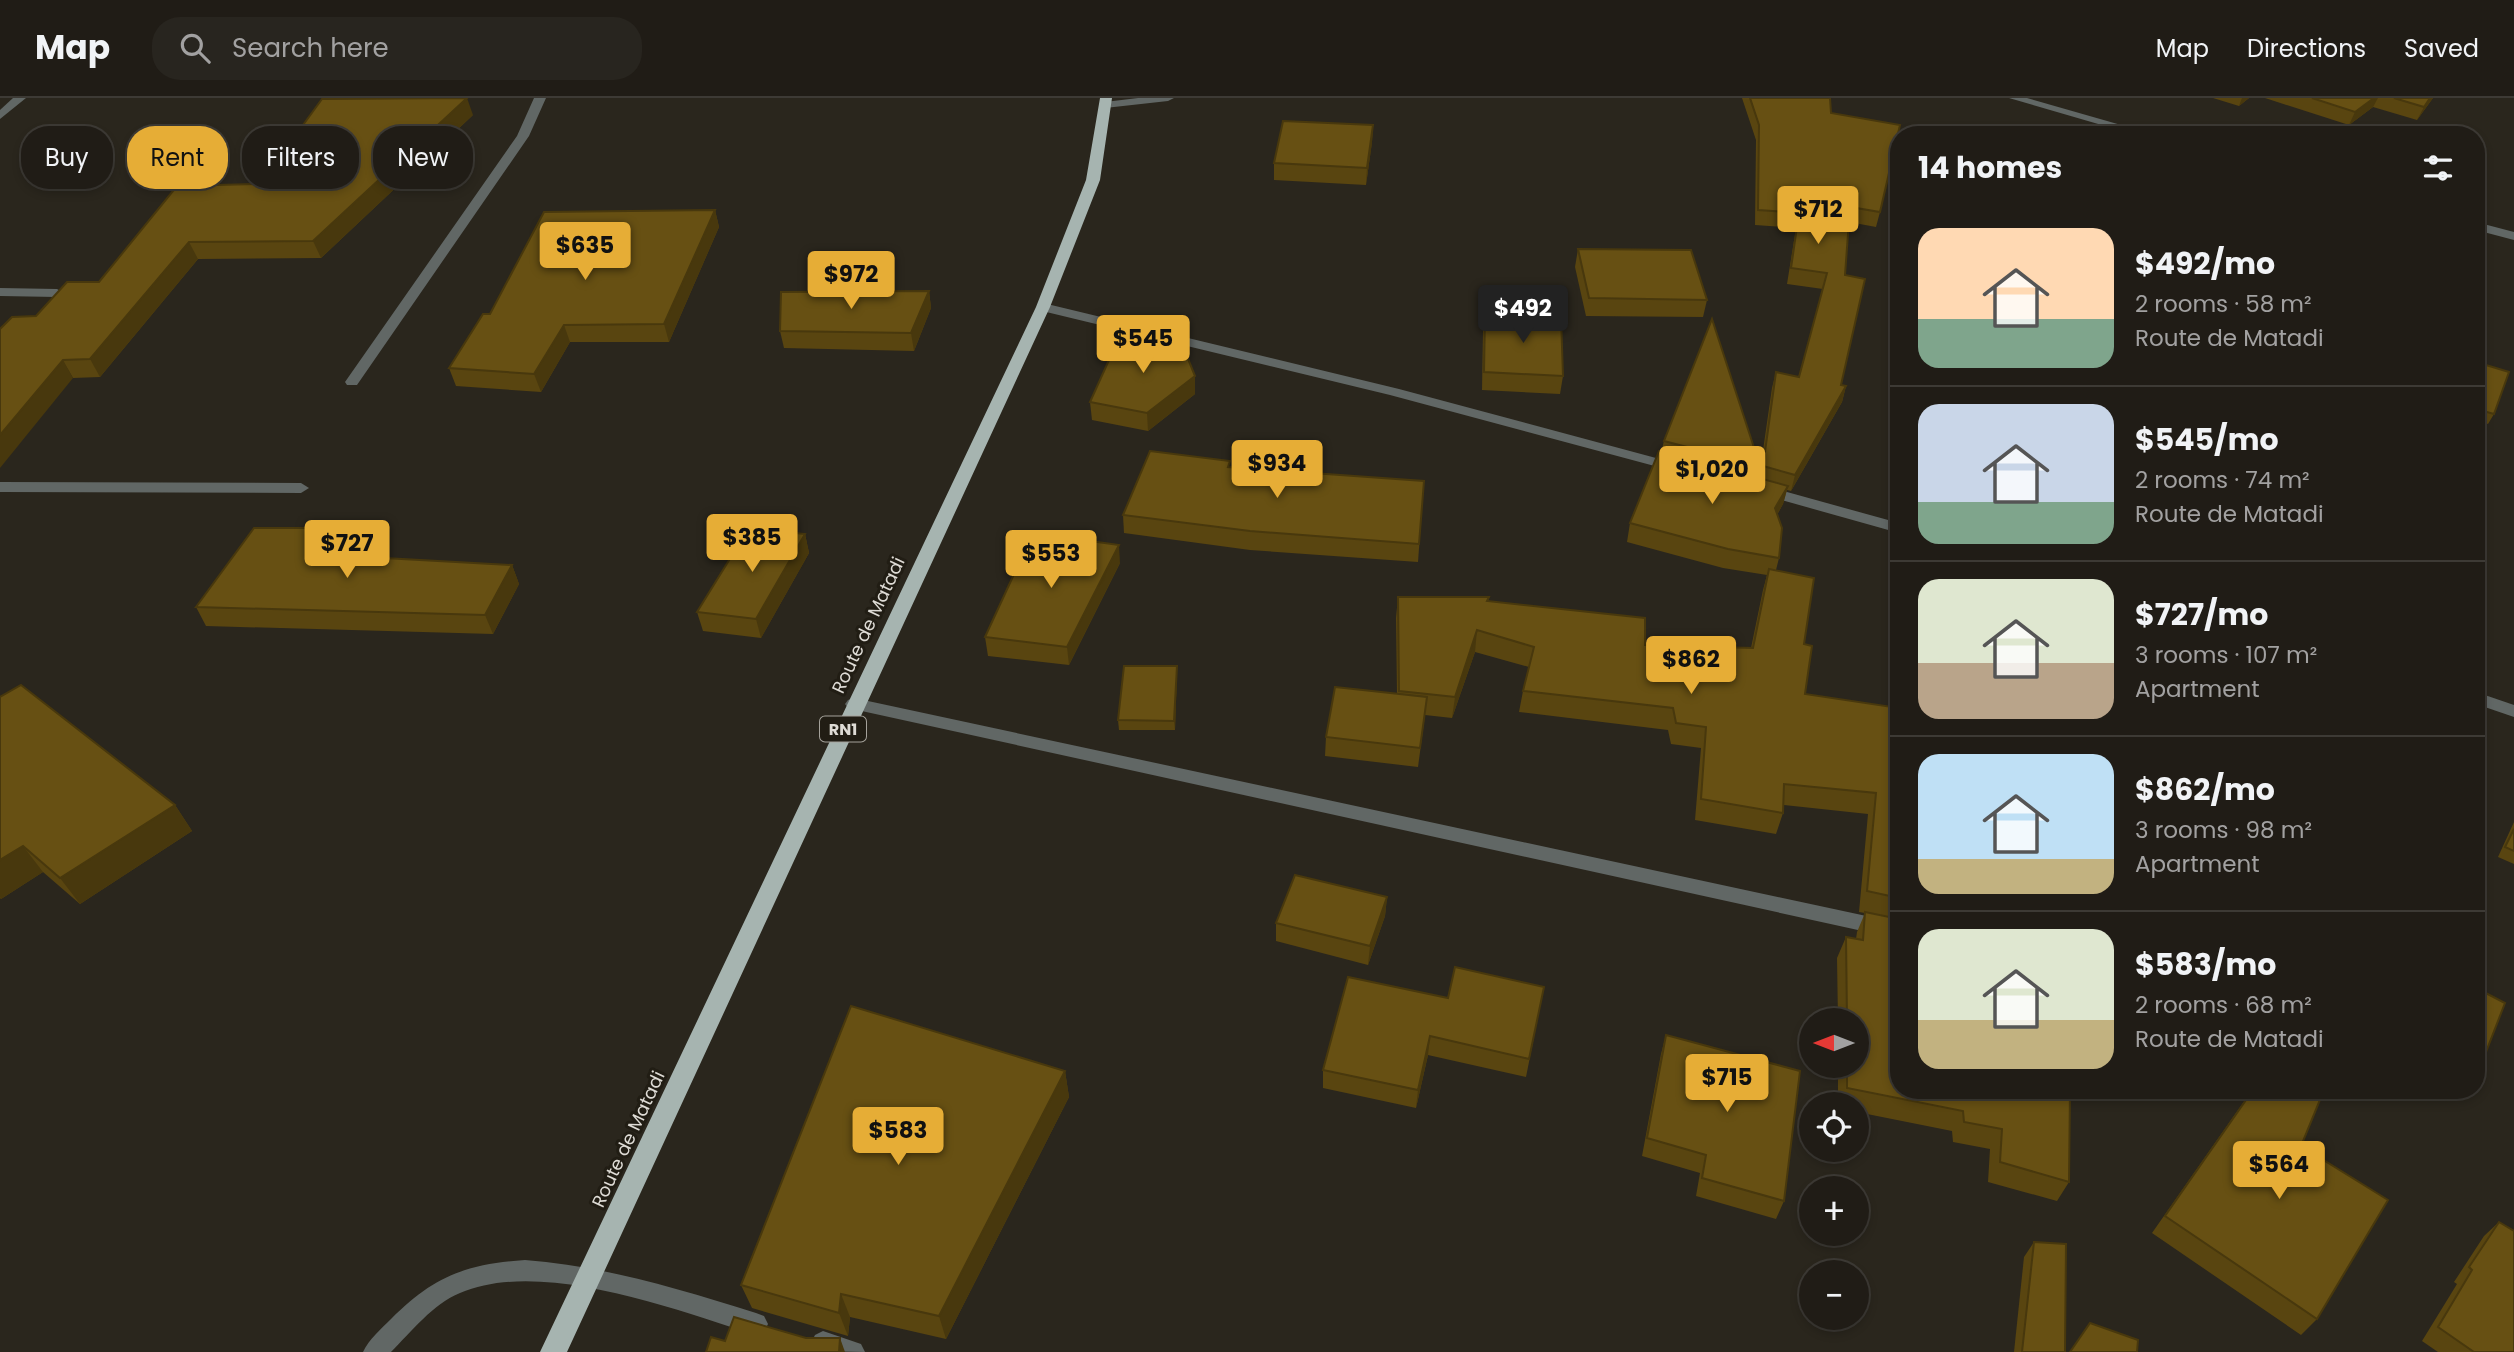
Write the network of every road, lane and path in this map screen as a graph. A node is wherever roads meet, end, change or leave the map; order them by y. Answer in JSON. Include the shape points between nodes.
{"nodes":[{"id":1,"x":20,"y":98,"type":"edge"},
{"id":2,"x":540,"y":98,"type":"edge"},
{"id":3,"x":1168,"y":98,"type":"edge"},
{"id":4,"x":2015,"y":98,"type":"edge"},
{"id":5,"x":1106,"y":102,"type":"edge"},
{"id":6,"x":0,"y":116,"type":"edge"},
{"id":7,"x":2117,"y":126,"type":"edge"},
{"id":8,"x":2485,"y":228,"type":"edge"},
{"id":9,"x":2514,"y":236,"type":"edge"},
{"id":10,"x":0,"y":292,"type":"edge"},
{"id":11,"x":57,"y":293,"type":"edge"},
{"id":12,"x":1042,"y":307,"type":"junction"},
{"id":13,"x":352,"y":382,"type":"dead end"},
{"id":14,"x":1686,"y":470,"type":"edge"},
{"id":15,"x":0,"y":487,"type":"edge"},
{"id":16,"x":301,"y":488,"type":"dead end"},
{"id":17,"x":1753,"y":488,"type":"edge"},
{"id":18,"x":1890,"y":525,"type":"edge"},
{"id":19,"x":2485,"y":701,"type":"edge"},
{"id":20,"x":854,"y":704,"type":"junction"},
{"id":21,"x":2514,"y":711,"type":"edge"},
{"id":22,"x":1890,"y":929,"type":"edge"},
{"id":23,"x":589,"y":1275,"type":"junction"},
{"id":24,"x":774,"y":1329,"type":"edge"},
{"id":25,"x":801,"y":1337,"type":"edge"},
{"id":26,"x":375,"y":1352,"type":"edge"},
{"id":27,"x":553,"y":1352,"type":"edge"},
{"id":28,"x":853,"y":1352,"type":"edge"}],
"edges":[{"from":1,"to":6,"type":"street"},
{"from":2,"to":13,"type":"street","via":[[523,136]]},
{"from":3,"to":5,"type":"street"},
{"from":4,"to":7,"type":"street"},
{"from":5,"to":12,"type":"highway","name":"Route de Matadi","number":"RN1","via":[[1093,180]]},
{"from":8,"to":9,"type":"street"},
{"from":10,"to":11,"type":"street"},
{"from":12,"to":14,"type":"street","via":[[1394,392]]},
{"from":12,"to":20,"type":"highway","name":"Route de Matadi","number":"RN1"},
{"from":15,"to":16,"type":"street"},
{"from":17,"to":18,"type":"street"},
{"from":19,"to":21,"type":"street"},
{"from":20,"to":22,"type":"street"},
{"from":20,"to":23,"type":"highway","name":"Route de Matadi","number":"RN1"},
{"from":23,"to":24,"type":"street"},
{"from":23,"to":26,"type":"street","via":[[495,1270],[454,1283],[408,1318]]},
{"from":23,"to":27,"type":"highway","name":"Route de Matadi","number":"RN1"},
{"from":25,"to":28,"type":"street"}]}
